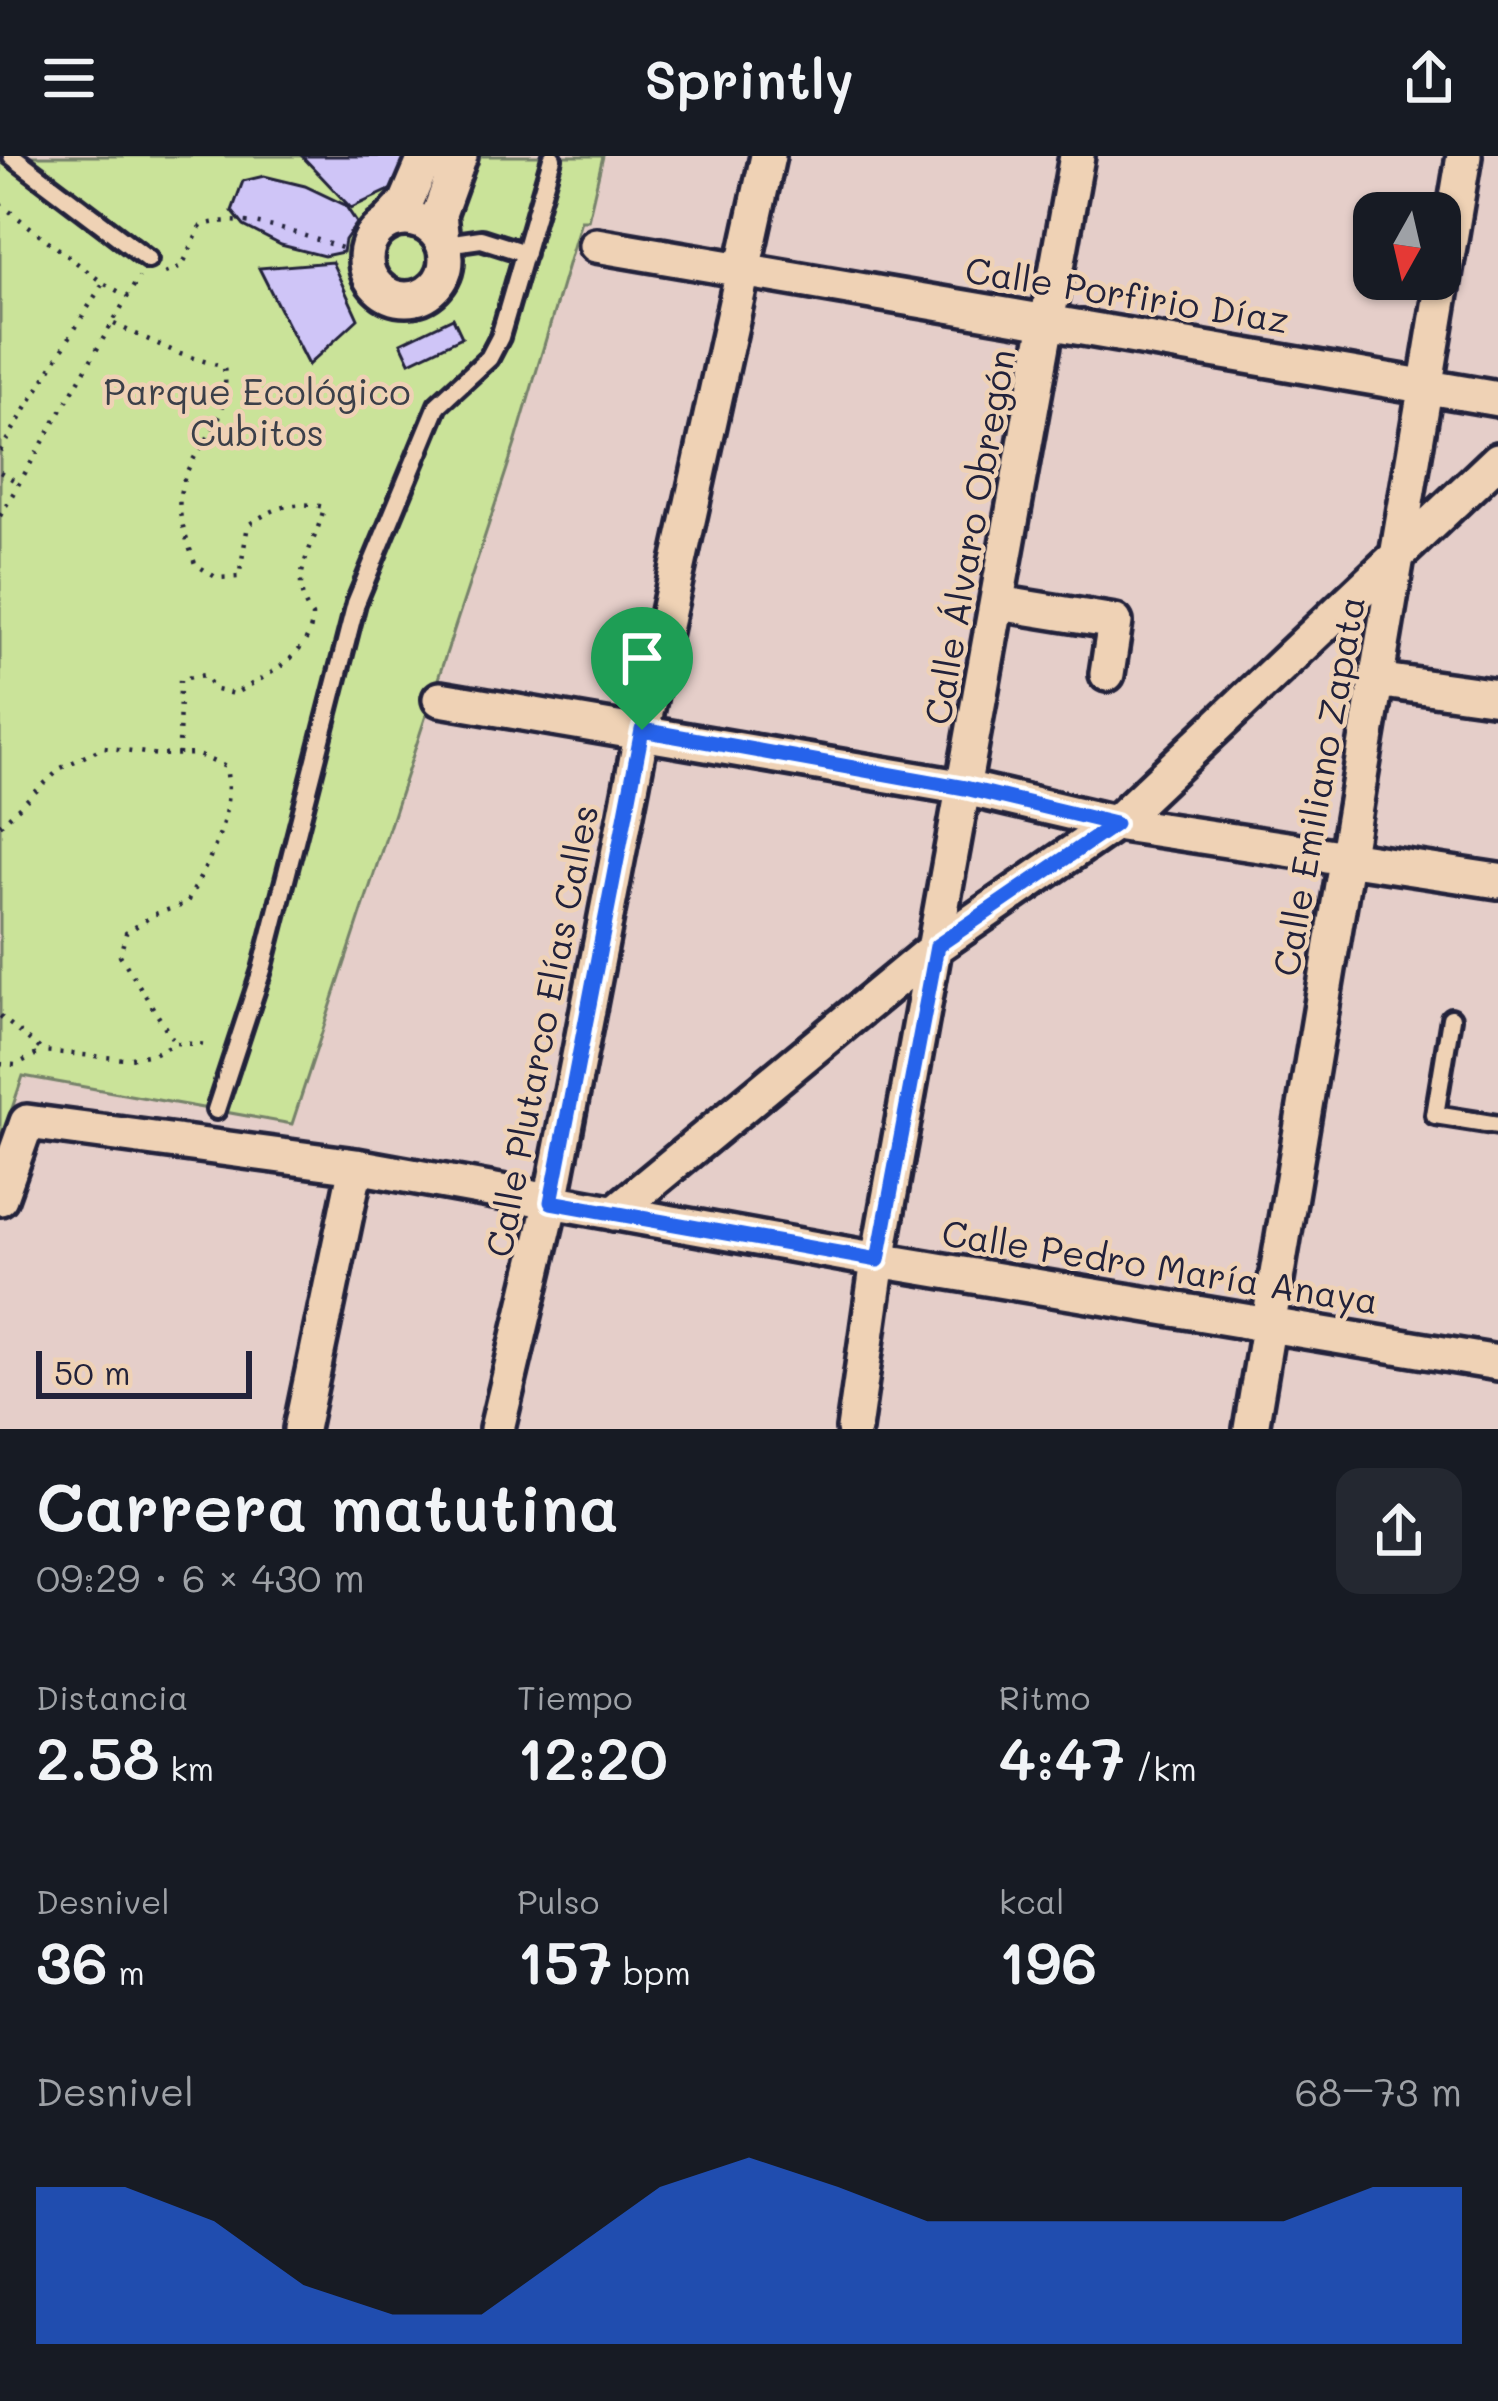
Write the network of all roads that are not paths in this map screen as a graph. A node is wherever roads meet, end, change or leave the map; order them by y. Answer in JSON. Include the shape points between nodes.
{"nodes":[{"id":1,"x":12,"y":156,"type":"edge"},
{"id":2,"x":426,"y":156,"type":"edge"},
{"id":3,"x":460,"y":156,"type":"edge"},
{"id":4,"x":769,"y":156,"type":"edge"},
{"id":5,"x":1077,"y":156,"type":"edge"},
{"id":6,"x":1464,"y":156,"type":"edge"},
{"id":7,"x":551,"y":158,"type":"edge"},
{"id":8,"x":386,"y":223,"type":"junction"},
{"id":9,"x":596,"y":245,"type":"dead end"},
{"id":10,"x":449,"y":246,"type":"junction"},
{"id":11,"x":525,"y":253,"type":"junction"},
{"id":12,"x":148,"y":260,"type":"road end"},
{"id":13,"x":744,"y":271,"type":"junction"},
{"id":14,"x":1048,"y":322,"type":"junction"},
{"id":15,"x":1426,"y":384,"type":"junction"},
{"id":16,"x":1498,"y":399,"type":"edge"},
{"id":17,"x":1498,"y":460,"type":"edge"},
{"id":18,"x":1398,"y":553,"type":"junction"},
{"id":19,"x":999,"y":603,"type":"junction"},
{"id":20,"x":1107,"y":674,"type":"dead end"},
{"id":21,"x":1376,"y":680,"type":"junction"},
{"id":22,"x":1498,"y":698,"type":"edge"},
{"id":23,"x":440,"y":699,"type":"dead end"},
{"id":24,"x":642,"y":730,"type":"junction"},
{"id":25,"x":965,"y":788,"type":"junction"},
{"id":26,"x":1115,"y":824,"type":"junction"},
{"id":27,"x":1347,"y":855,"type":"junction"},
{"id":28,"x":1498,"y":881,"type":"edge"},
{"id":29,"x":937,"y":946,"type":"junction"},
{"id":30,"x":1451,"y":1018,"type":"dead end"},
{"id":31,"x":216,"y":1110,"type":"dead end"},
{"id":32,"x":1498,"y":1125,"type":"edge"},
{"id":33,"x":356,"y":1166,"type":"junction"},
{"id":34,"x":0,"y":1198,"type":"edge"},
{"id":35,"x":551,"y":1202,"type":"junction"},
{"id":36,"x":614,"y":1213,"type":"junction"},
{"id":37,"x":878,"y":1260,"type":"junction"},
{"id":38,"x":1268,"y":1325,"type":"junction"},
{"id":39,"x":1498,"y":1363,"type":"edge"},
{"id":40,"x":301,"y":1429,"type":"edge"},
{"id":41,"x":497,"y":1429,"type":"edge"},
{"id":42,"x":854,"y":1429,"type":"edge"},
{"id":43,"x":1251,"y":1429,"type":"edge"}],
"edges":[{"from":1,"to":12,"type":"lane"},
{"from":2,"to":8,"type":"street","via":[[406,203]]},
{"from":3,"to":10,"type":"street","via":[[439,214]]},
{"from":4,"to":13,"type":"street","name":"Calle Plutarco Elías Calles"},
{"from":5,"to":14,"type":"street","name":"Calle Álvaro Obregón"},
{"from":6,"to":15,"type":"street","name":"Calle Emiliano Zapata"},
{"from":7,"to":11,"type":"lane"},
{"from":8,"to":10,"type":"street","via":[[412,219]]},
{"from":8,"to":10,"type":"street","via":[[365,254],[381,291],[407,299],[432,290]]},
{"from":9,"to":13,"type":"street","name":"Calle Porfirio Díaz"},
{"from":10,"to":11,"type":"lane","via":[[481,239]]},
{"from":11,"to":31,"type":"lane","via":[[500,338],[438,405],[356,603],[262,970]]},
{"from":13,"to":14,"type":"street","name":"Calle Porfirio Díaz"},
{"from":13,"to":24,"type":"street","name":"Calle Plutarco Elías Calles"},
{"from":14,"to":15,"type":"street","name":"Calle Porfirio Díaz"},
{"from":14,"to":19,"type":"street","name":"Calle Álvaro Obregón"},
{"from":15,"to":16,"type":"street","name":"Calle Porfirio Díaz"},
{"from":15,"to":18,"type":"street","name":"Calle Emiliano Zapata"},
{"from":17,"to":18,"type":"street"},
{"from":18,"to":21,"type":"street","name":"Calle Emiliano Zapata"},
{"from":18,"to":26,"type":"street"},
{"from":19,"to":20,"type":"street","via":[[1114,622]]},
{"from":19,"to":25,"type":"street","name":"Calle Álvaro Obregón"},
{"from":21,"to":22,"type":"street"},
{"from":21,"to":27,"type":"street","name":"Calle Emiliano Zapata"},
{"from":23,"to":24,"type":"street"},
{"from":24,"to":25,"type":"street"},
{"from":24,"to":35,"type":"street","name":"Calle Plutarco Elías Calles"},
{"from":25,"to":26,"type":"street"},
{"from":25,"to":29,"type":"street","name":"Calle Álvaro Obregón"},
{"from":26,"to":27,"type":"street"},
{"from":26,"to":29,"type":"street"},
{"from":27,"to":28,"type":"street"},
{"from":27,"to":38,"type":"street","name":"Calle Emiliano Zapata"},
{"from":29,"to":36,"type":"street"},
{"from":29,"to":37,"type":"street","name":"Calle Álvaro Obregón"},
{"from":30,"to":32,"type":"lane","via":[[1435,1115]]},
{"from":33,"to":34,"type":"street","name":"Calle Pedro María Anaya","via":[[27,1122]]},
{"from":33,"to":35,"type":"street","name":"Calle Pedro María Anaya"},
{"from":33,"to":40,"type":"street"},
{"from":35,"to":36,"type":"street","name":"Calle Pedro María Anaya"},
{"from":35,"to":41,"type":"street","name":"Calle Plutarco Elías Calles"},
{"from":36,"to":37,"type":"street","name":"Calle Pedro María Anaya"},
{"from":37,"to":38,"type":"street","name":"Calle Pedro María Anaya"},
{"from":37,"to":42,"type":"street","name":"Calle Álvaro Obregón"},
{"from":38,"to":39,"type":"street","name":"Calle Pedro María Anaya"},
{"from":38,"to":43,"type":"street","name":"Calle Emiliano Zapata"}]}
